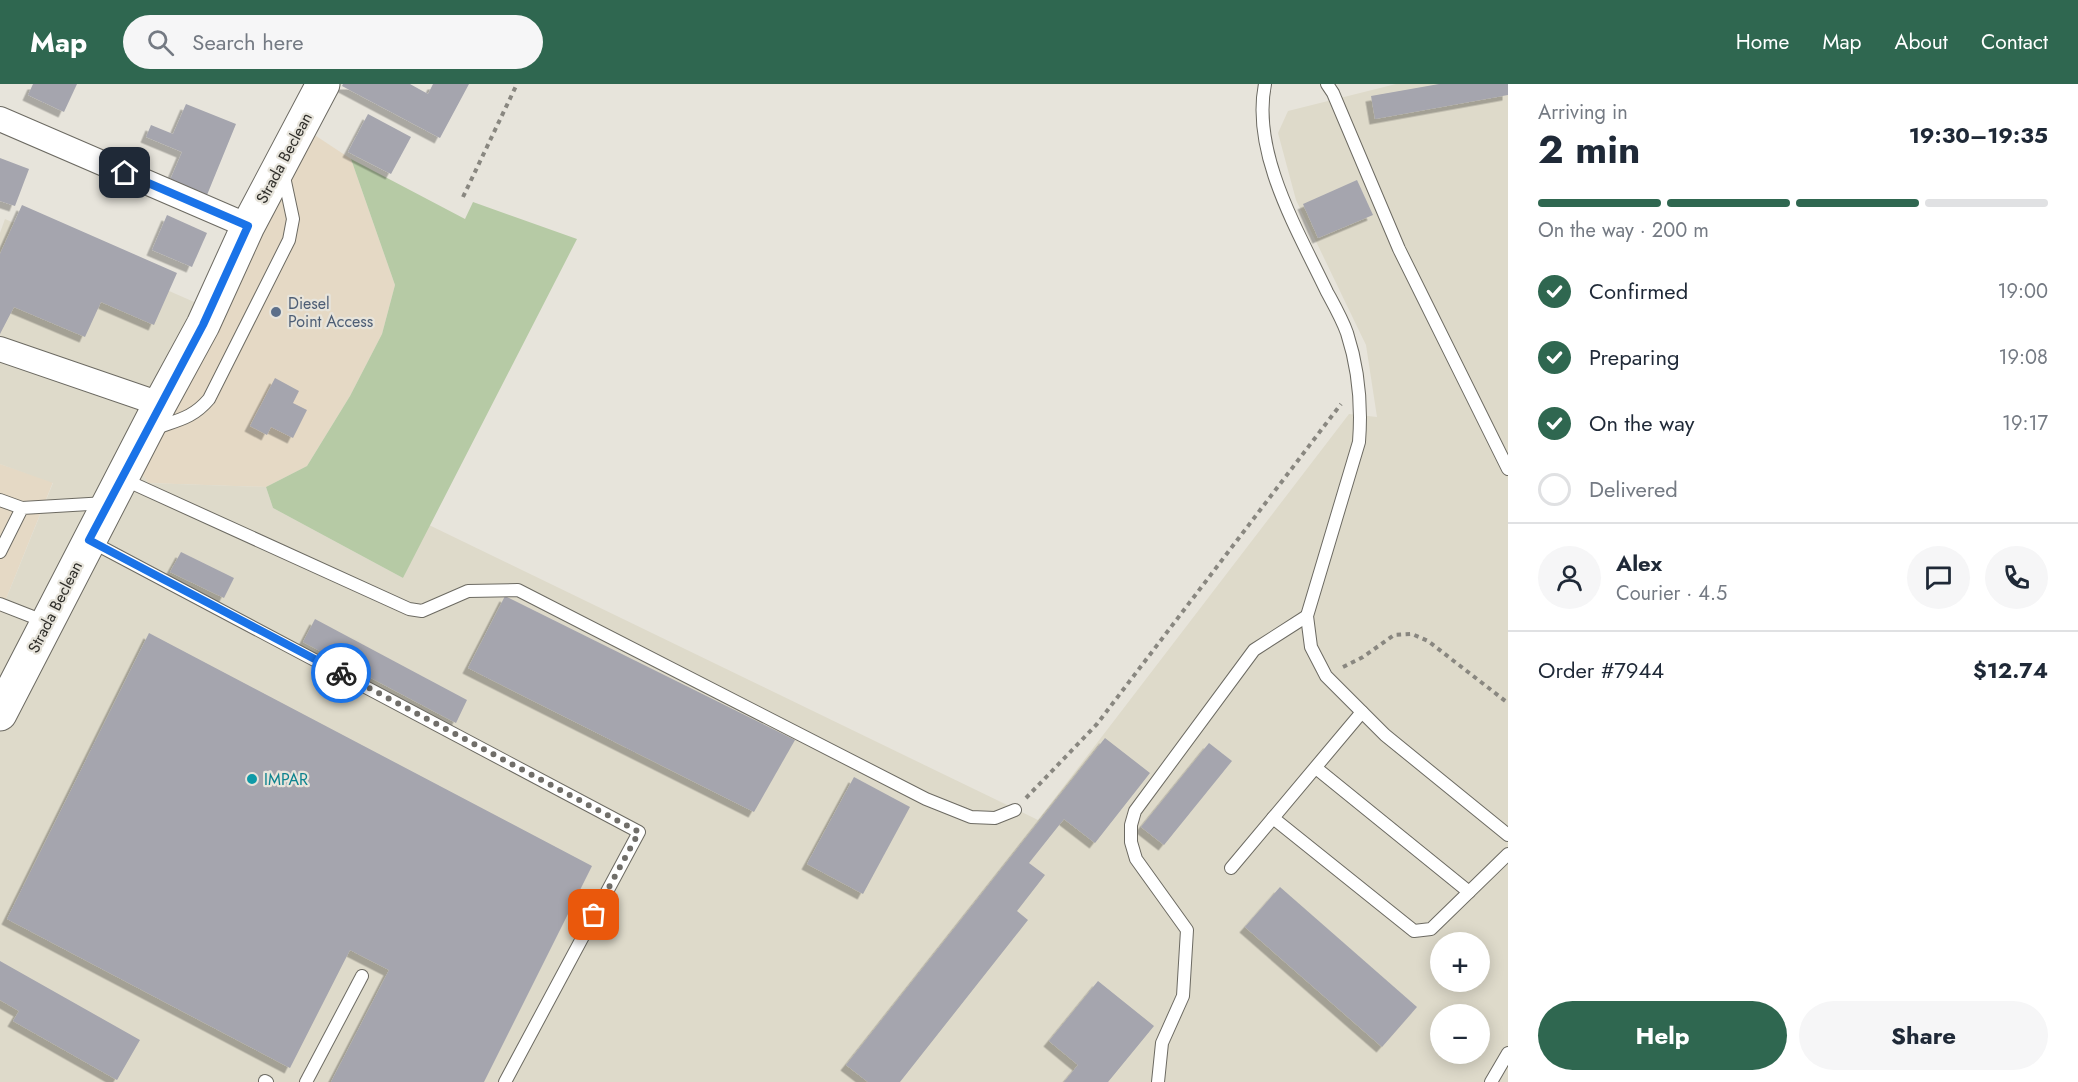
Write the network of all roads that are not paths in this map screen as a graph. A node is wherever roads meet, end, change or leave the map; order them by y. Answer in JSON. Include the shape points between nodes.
{"nodes":[{"id":1,"x":323,"y":84,"type":"edge"},
{"id":2,"x":1265,"y":84,"type":"edge"},
{"id":3,"x":1327,"y":84,"type":"edge"},
{"id":4,"x":0,"y":119,"type":"edge"},
{"id":5,"x":281,"y":163,"type":"junction"},
{"id":6,"x":248,"y":226,"type":"junction"},
{"id":7,"x":0,"y":349,"type":"edge"},
{"id":8,"x":153,"y":418,"type":"junction"},
{"id":9,"x":1508,"y":469,"type":"edge"},
{"id":10,"x":116,"y":491,"type":"junction"},
{"id":11,"x":0,"y":500,"type":"edge"},
{"id":12,"x":22,"y":508,"type":"junction"},
{"id":13,"x":89,"y":540,"type":"junction"},
{"id":14,"x":0,"y":552,"type":"edge"},
{"id":15,"x":0,"y":604,"type":"edge"},
{"id":16,"x":1307,"y":616,"type":"junction"},
{"id":17,"x":46,"y":622,"type":"junction"},
{"id":18,"x":1362,"y":712,"type":"junction"},
{"id":19,"x":0,"y":714,"type":"edge"},
{"id":20,"x":1316,"y":768,"type":"junction"},
{"id":21,"x":1015,"y":810,"type":"road end"},
{"id":22,"x":1273,"y":818,"type":"junction"},
{"id":23,"x":1508,"y":835,"type":"edge"},
{"id":24,"x":1508,"y":854,"type":"edge"},
{"id":25,"x":1232,"y":868,"type":"dead end"},
{"id":26,"x":1469,"y":892,"type":"junction"},
{"id":27,"x":362,"y":976,"type":"dead end"},
{"id":28,"x":1508,"y":1053,"type":"edge"},
{"id":29,"x":306,"y":1082,"type":"edge"},
{"id":30,"x":506,"y":1082,"type":"edge"},
{"id":31,"x":1158,"y":1082,"type":"edge"},
{"id":32,"x":1491,"y":1082,"type":"edge"}],
"edges":[{"from":1,"to":5,"type":"main road","name":"Strada Beclean"},
{"from":2,"to":16,"type":"lane","via":[[1263,124],[1271,163],[1284,201],[1346,331],[1359,380],[1362,414],[1359,442]]},
{"from":3,"to":9,"type":"lane","via":[[1399,249]]},
{"from":4,"to":6,"type":"street"},
{"from":5,"to":6,"type":"main road","name":"Strada Beclean"},
{"from":5,"to":8,"type":"lane","via":[[293,219],[289,240],[209,399],[186,418]]},
{"from":6,"to":8,"type":"main road","name":"Strada Beclean","via":[[203,325]]},
{"from":7,"to":8,"type":"street"},
{"from":8,"to":10,"type":"main road","name":"Strada Beclean"},
{"from":10,"to":12,"type":"lane"},
{"from":10,"to":13,"type":"main road","name":"Strada Beclean"},
{"from":10,"to":21,"type":"lane","via":[[409,609],[422,610],[468,591],[518,590],[926,799],[971,817],[995,818]]},
{"from":11,"to":12,"type":"lane"},
{"from":12,"to":14,"type":"lane"},
{"from":13,"to":17,"type":"main road","name":"Strada Beclean"},
{"from":13,"to":30,"type":"lane","via":[[639,832]]},
{"from":15,"to":17,"type":"lane"},
{"from":16,"to":18,"type":"lane","via":[[1311,647],[1326,676]]},
{"from":16,"to":31,"type":"lane","via":[[1254,651],[1135,811],[1131,842],[1136,859],[1187,930],[1183,996],[1162,1043]]},
{"from":17,"to":19,"type":"main road","name":"Strada Beclean"},
{"from":18,"to":20,"type":"lane"},
{"from":18,"to":23,"type":"lane"},
{"from":20,"to":22,"type":"lane"},
{"from":20,"to":26,"type":"lane"},
{"from":22,"to":25,"type":"lane"},
{"from":22,"to":26,"type":"lane","via":[[1414,931],[1431,929]]},
{"from":24,"to":26,"type":"lane"},
{"from":27,"to":29,"type":"lane"},
{"from":28,"to":32,"type":"lane"}]}
